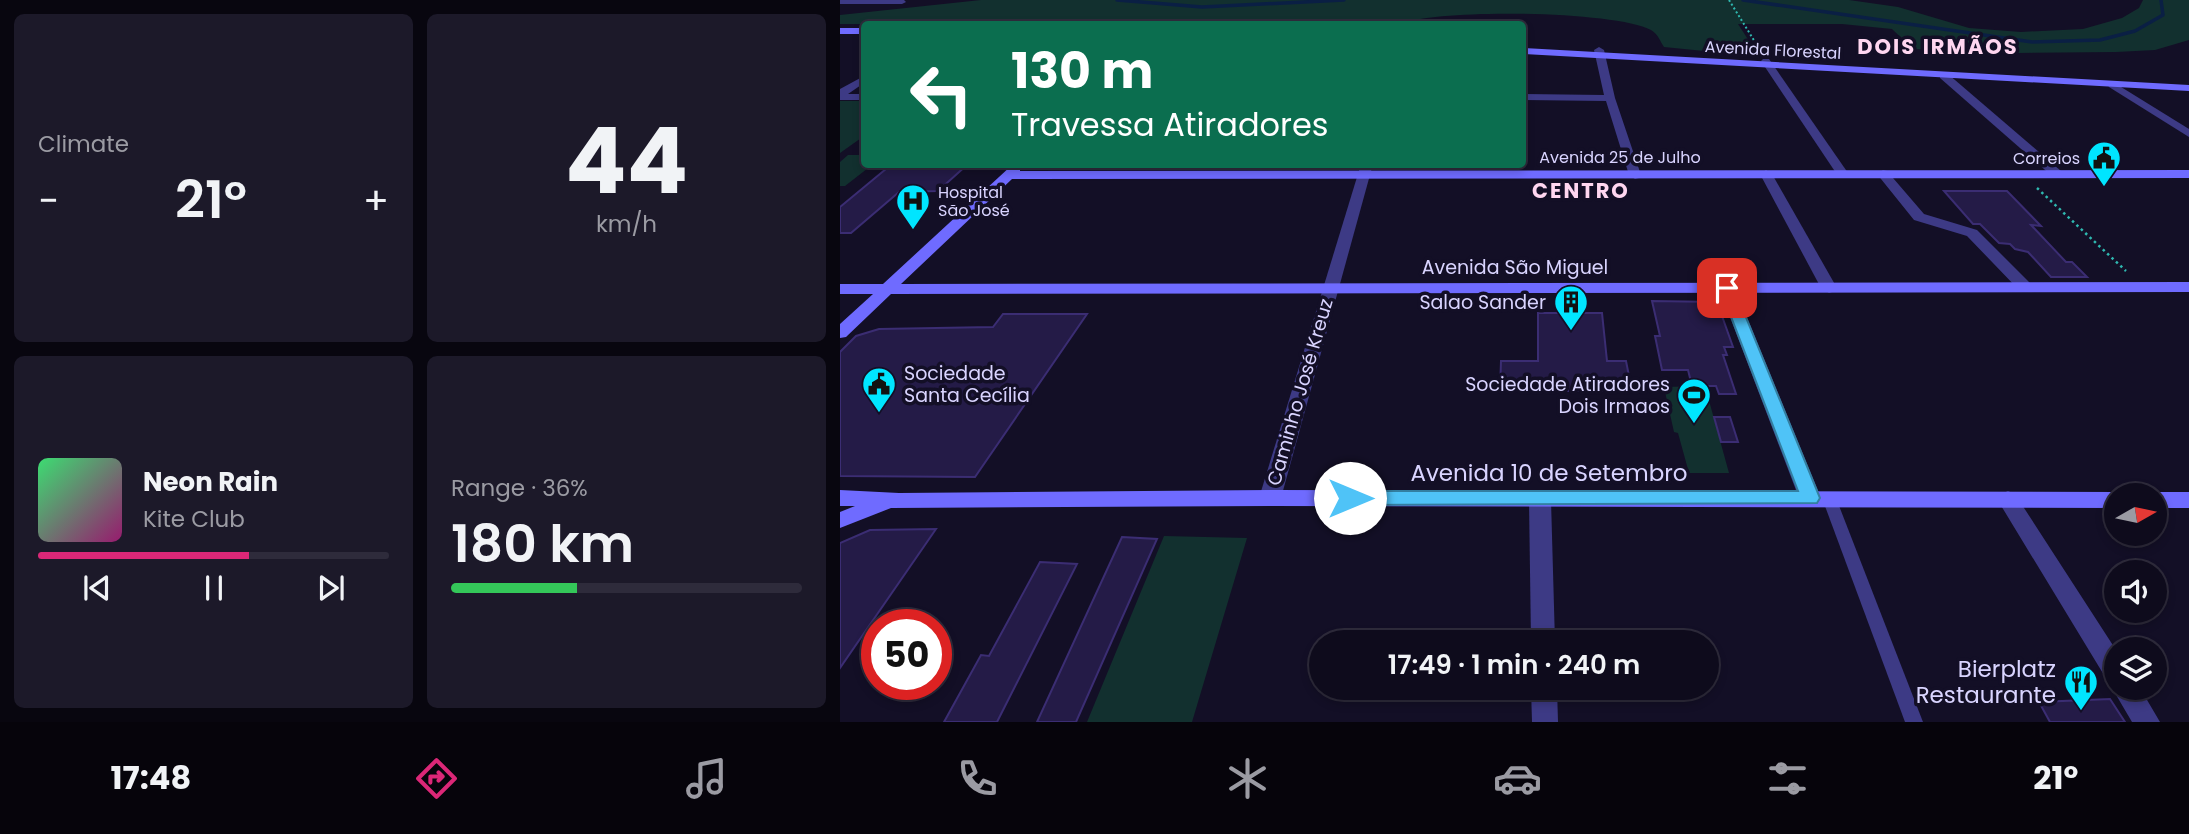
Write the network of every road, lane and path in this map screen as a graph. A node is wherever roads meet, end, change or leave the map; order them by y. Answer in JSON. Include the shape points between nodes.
{"nodes":[{"id":1,"x":1729,"y":0,"type":"edge"},
{"id":2,"x":840,"y":2,"type":"edge"},
{"id":3,"x":902,"y":2,"type":"dead end"},
{"id":4,"x":840,"y":29,"type":"edge"},
{"id":5,"x":861,"y":29,"type":"edge"},
{"id":6,"x":1526,"y":48,"type":"edge"},
{"id":7,"x":1599,"y":53,"type":"junction"},
{"id":8,"x":1767,"y":63,"type":"junction"},
{"id":9,"x":1896,"y":71,"type":"junction"},
{"id":10,"x":1944,"y":76,"type":"junction"},
{"id":11,"x":861,"y":81,"type":"edge"},
{"id":12,"x":2189,"y":83,"type":"edge"},
{"id":13,"x":2113,"y":85,"type":"junction"},
{"id":14,"x":2189,"y":88,"type":"edge"},
{"id":15,"x":840,"y":95,"type":"edge"},
{"id":16,"x":861,"y":97,"type":"edge"},
{"id":17,"x":1526,"y":97,"type":"edge"},
{"id":18,"x":1610,"y":98,"type":"junction"},
{"id":19,"x":2189,"y":134,"type":"edge"},
{"id":20,"x":1015,"y":170,"type":"edge"},
{"id":21,"x":1365,"y":170,"type":"edge"},
{"id":22,"x":1842,"y":173,"type":"junction"},
{"id":23,"x":1766,"y":174,"type":"junction"},
{"id":24,"x":1883,"y":174,"type":"junction"},
{"id":25,"x":2023,"y":174,"type":"junction"},
{"id":26,"x":2057,"y":174,"type":"junction"},
{"id":27,"x":2189,"y":174,"type":"edge"},
{"id":28,"x":1635,"y":175,"type":"junction"},
{"id":29,"x":1330,"y":287,"type":"junction"},
{"id":30,"x":2143,"y":287,"type":"junction"},
{"id":31,"x":2189,"y":287,"type":"edge"},
{"id":32,"x":1727,"y":288,"type":"junction"},
{"id":33,"x":1829,"y":288,"type":"junction"},
{"id":34,"x":2025,"y":288,"type":"junction"},
{"id":35,"x":840,"y":289,"type":"edge"},
{"id":36,"x":885,"y":289,"type":"junction"},
{"id":37,"x":840,"y":333,"type":"edge"},
{"id":38,"x":1269,"y":498,"type":"junction"},
{"id":39,"x":1819,"y":498,"type":"junction"},
{"id":40,"x":840,"y":499,"type":"edge"},
{"id":41,"x":2008,"y":499,"type":"junction"},
{"id":42,"x":1540,"y":500,"type":"junction"},
{"id":43,"x":2104,"y":500,"type":"edge"},
{"id":44,"x":2167,"y":500,"type":"edge"},
{"id":45,"x":2189,"y":500,"type":"edge"},
{"id":46,"x":899,"y":501,"type":"junction"},
{"id":47,"x":840,"y":518,"type":"edge"},
{"id":48,"x":1543,"y":630,"type":"edge"},
{"id":49,"x":2104,"y":653,"type":"edge"},
{"id":50,"x":1544,"y":700,"type":"edge"},
{"id":51,"x":2133,"y":700,"type":"edge"},
{"id":52,"x":1545,"y":722,"type":"edge"},
{"id":53,"x":1914,"y":722,"type":"edge"},
{"id":54,"x":2147,"y":722,"type":"edge"}],
"edges":[{"from":1,"to":8,"type":"path"},
{"from":2,"to":3,"type":"street"},
{"from":4,"to":5,"type":"main road"},
{"from":6,"to":7,"type":"main road","name":"Avenida Florestal"},
{"from":7,"to":8,"type":"main road","name":"Avenida Florestal"},
{"from":7,"to":18,"type":"street"},
{"from":8,"to":9,"type":"main road","name":"Avenida Florestal"},
{"from":8,"to":22,"type":"street"},
{"from":9,"to":10,"type":"main road","name":"Avenida Florestal"},
{"from":9,"to":12,"type":"main road","name":"Avenida Florestal"},
{"from":10,"to":13,"type":"main road","name":"Avenida Florestal"},
{"from":10,"to":26,"type":"street"},
{"from":11,"to":15,"type":"street"},
{"from":13,"to":14,"type":"main road","name":"Avenida Florestal"},
{"from":13,"to":19,"type":"street"},
{"from":15,"to":16,"type":"street"},
{"from":17,"to":18,"type":"street"},
{"from":18,"to":28,"type":"street"},
{"from":20,"to":21,"type":"main road","name":"Avenida 25 de Julho"},
{"from":20,"to":36,"type":"main road"},
{"from":21,"to":28,"type":"main road","name":"Avenida 25 de Julho"},
{"from":21,"to":29,"type":"street","name":"Caminho José Kreuz"},
{"from":22,"to":23,"type":"main road","name":"Avenida 25 de Julho"},
{"from":22,"to":24,"type":"main road","name":"Avenida 25 de Julho"},
{"from":23,"to":28,"type":"main road","name":"Avenida 25 de Julho"},
{"from":23,"to":33,"type":"street"},
{"from":24,"to":25,"type":"main road","name":"Avenida 25 de Julho"},
{"from":24,"to":34,"type":"street","via":[[1919,217],[1972,233]]},
{"from":25,"to":26,"type":"main road","name":"Avenida 25 de Julho"},
{"from":25,"to":30,"type":"path"},
{"from":26,"to":27,"type":"main road","name":"Avenida 25 de Julho"},
{"from":29,"to":32,"type":"main road","name":"Avenida São Miguel"},
{"from":29,"to":36,"type":"main road","name":"Avenida São Miguel"},
{"from":29,"to":38,"type":"street","name":"Caminho José Kreuz"},
{"from":30,"to":31,"type":"main road","name":"Avenida São Miguel"},
{"from":30,"to":34,"type":"main road","name":"Avenida São Miguel"},
{"from":32,"to":33,"type":"main road","name":"Avenida São Miguel"},
{"from":32,"to":39,"type":"street"},
{"from":33,"to":34,"type":"main road","name":"Avenida São Miguel"},
{"from":35,"to":36,"type":"main road","name":"Avenida São Miguel"},
{"from":36,"to":37,"type":"main road"},
{"from":38,"to":42,"type":"main road","name":"Avenida 10 de Setembro"},
{"from":38,"to":46,"type":"main road","name":"Avenida 10 de Setembro"},
{"from":39,"to":41,"type":"main road","name":"Avenida 10 de Setembro"},
{"from":39,"to":42,"type":"main road","name":"Avenida 10 de Setembro"},
{"from":39,"to":53,"type":"lane"},
{"from":40,"to":46,"type":"main road","name":"Avenida 10 de Setembro"},
{"from":40,"to":47,"type":"main road","via":[[844,507]]},
{"from":41,"to":43,"type":"main road","name":"Avenida 10 de Setembro"},
{"from":41,"to":49,"type":"street"},
{"from":42,"to":48,"type":"street"},
{"from":44,"to":45,"type":"main road"},
{"from":46,"to":47,"type":"main road","name":"Avenida 10 de Setembro"},
{"from":50,"to":52,"type":"street"},
{"from":51,"to":54,"type":"street"}]}
